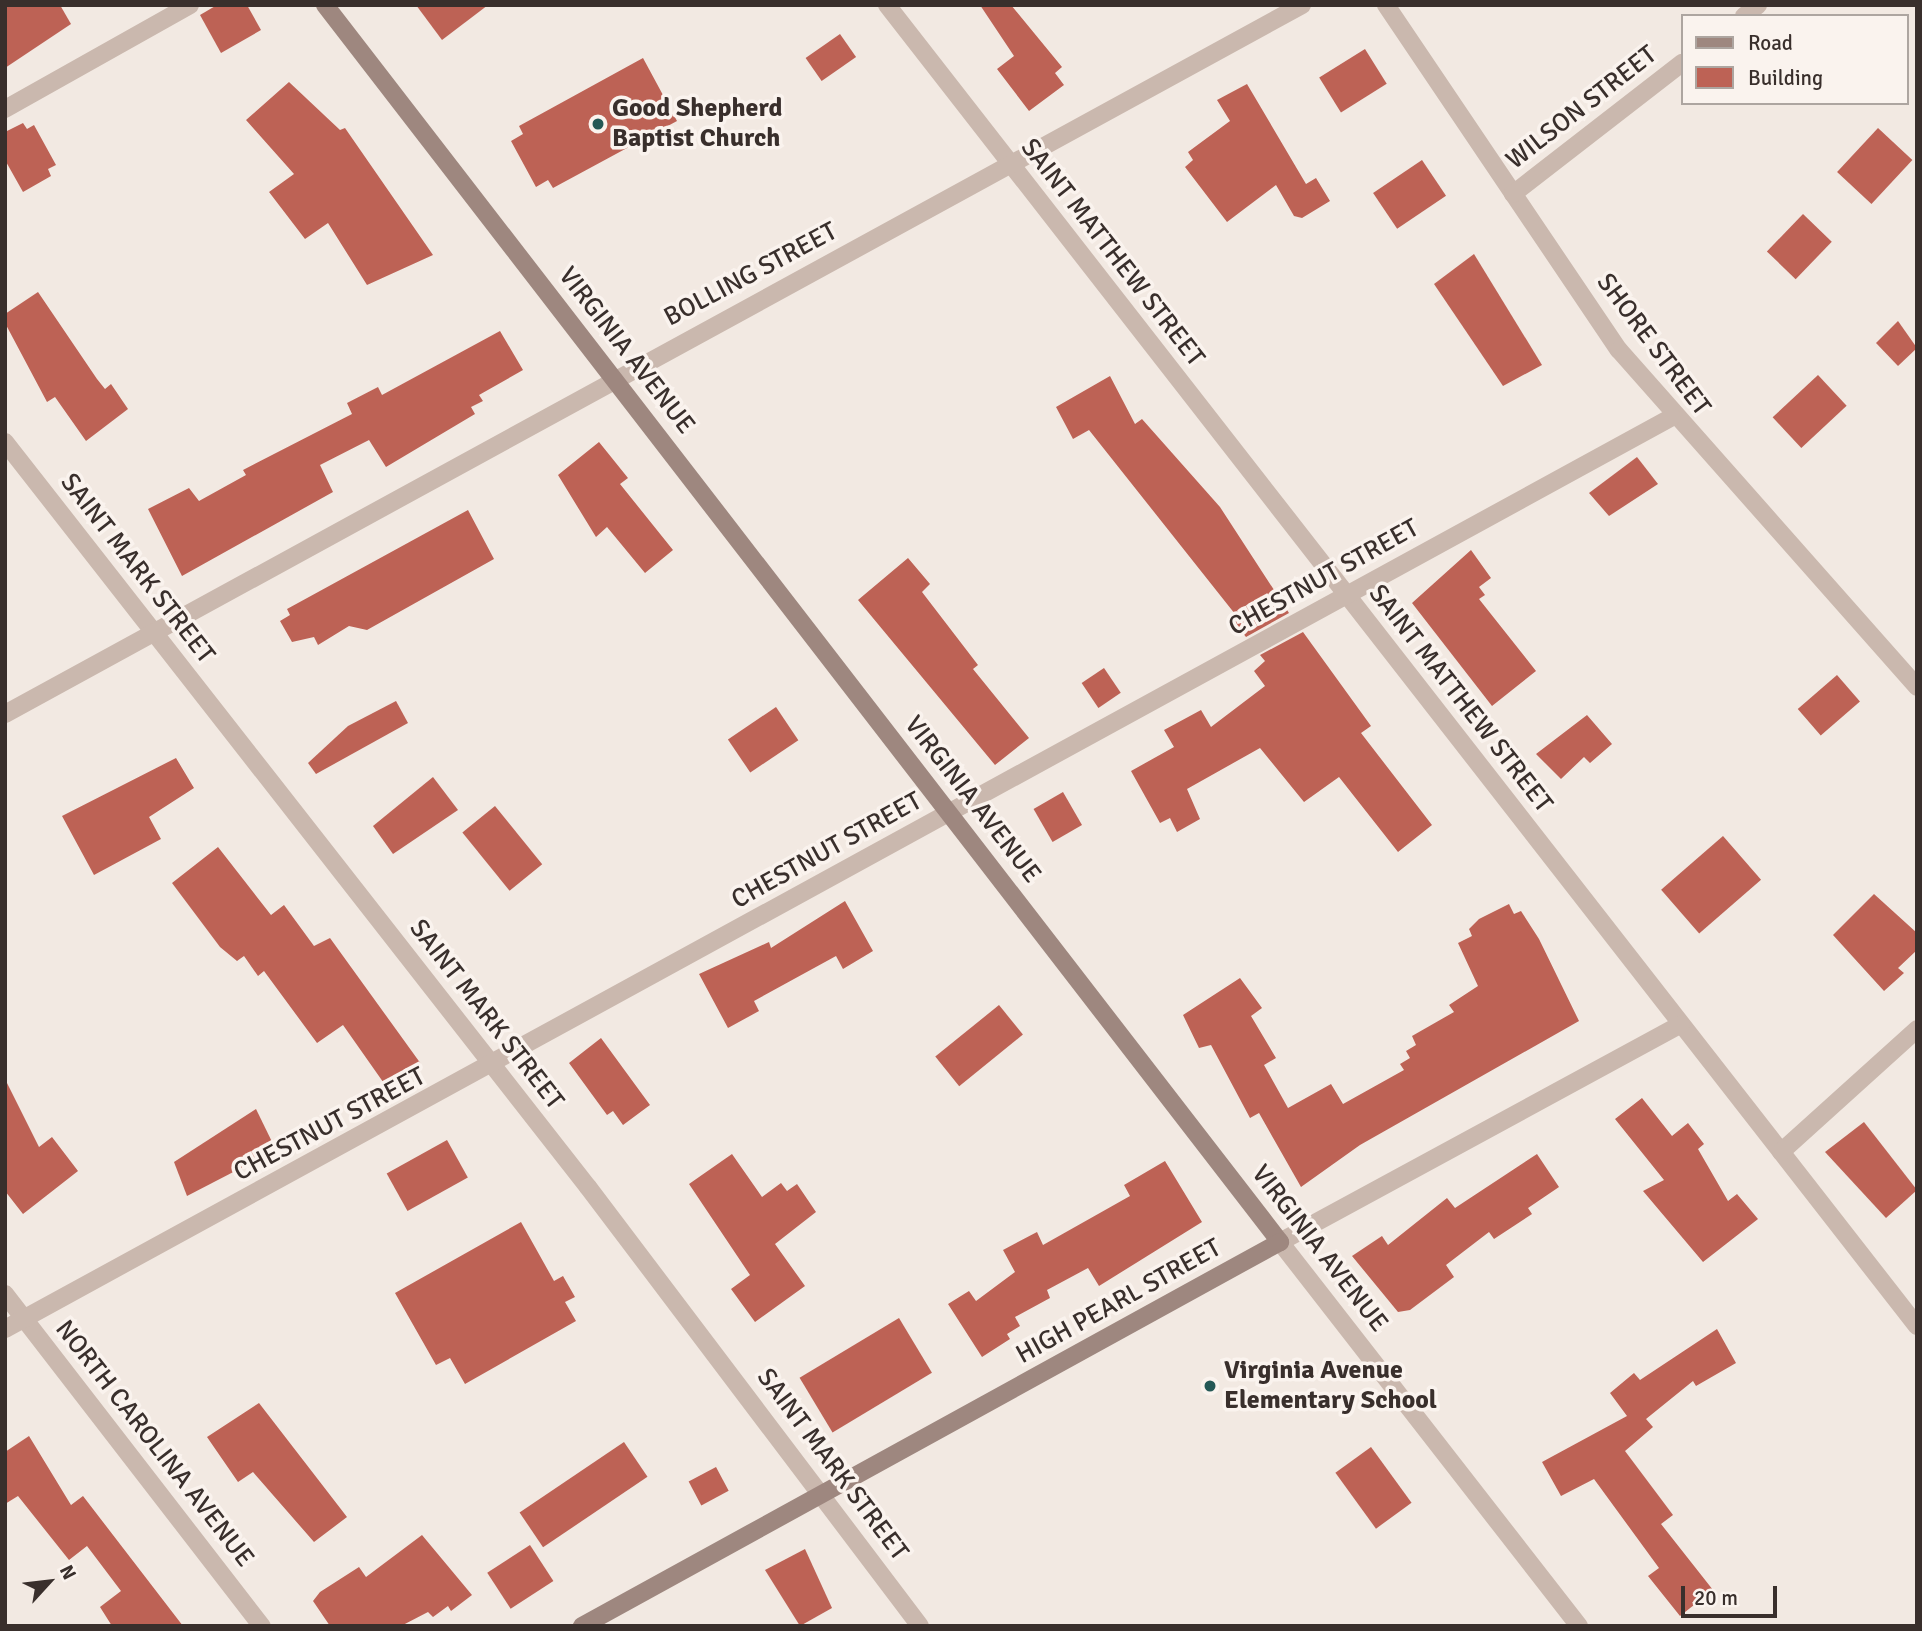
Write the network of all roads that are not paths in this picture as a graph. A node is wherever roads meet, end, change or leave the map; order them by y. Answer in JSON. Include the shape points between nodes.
{"nodes":[{"id":1,"x":190,"y":5,"type":"edge"},
{"id":2,"x":325,"y":5,"type":"edge"},
{"id":3,"x":887,"y":5,"type":"edge"},
{"id":4,"x":1302,"y":5,"type":"edge"},
{"id":5,"x":1386,"y":5,"type":"edge"},
{"id":6,"x":1680,"y":66,"type":"edge"},
{"id":7,"x":5,"y":109,"type":"edge"},
{"id":8,"x":1011,"y":165,"type":"junction"},
{"id":9,"x":1513,"y":194,"type":"junction"},
{"id":10,"x":614,"y":377,"type":"junction"},
{"id":11,"x":1672,"y":417,"type":"junction"},
{"id":12,"x":5,"y":442,"type":"edge"},
{"id":13,"x":1345,"y":596,"type":"junction"},
{"id":14,"x":152,"y":633,"type":"junction"},
{"id":15,"x":1917,"y":688,"type":"edge"},
{"id":16,"x":5,"y":714,"type":"edge"},
{"id":17,"x":950,"y":814,"type":"junction"},
{"id":18,"x":1681,"y":1024,"type":"junction"},
{"id":19,"x":1917,"y":1029,"type":"edge"},
{"id":20,"x":494,"y":1067,"type":"junction"},
{"id":21,"x":1781,"y":1152,"type":"junction"},
{"id":22,"x":1280,"y":1242,"type":"junction"},
{"id":23,"x":5,"y":1294,"type":"edge"},
{"id":24,"x":25,"y":1319,"type":"junction"},
{"id":25,"x":1917,"y":1326,"type":"edge"},
{"id":26,"x":5,"y":1329,"type":"edge"},
{"id":27,"x":821,"y":1494,"type":"junction"},
{"id":28,"x":262,"y":1626,"type":"edge"},
{"id":29,"x":582,"y":1626,"type":"edge"},
{"id":30,"x":920,"y":1626,"type":"edge"},
{"id":31,"x":1578,"y":1626,"type":"edge"}],
"edges":[{"from":1,"to":7,"type":"street"},
{"from":2,"to":10,"type":"street","name":"VIRGINIA AVENUE"},
{"from":3,"to":8,"type":"street","name":"SAINT MATTHEW STREET"},
{"from":4,"to":8,"type":"street","name":"BOLLING STREET"},
{"from":5,"to":9,"type":"street","name":"SHORE STREET"},
{"from":6,"to":9,"type":"street","name":"WILSON STREET"},
{"from":8,"to":10,"type":"street","name":"BOLLING STREET"},
{"from":8,"to":13,"type":"street","name":"SAINT MATTHEW STREET"},
{"from":9,"to":11,"type":"street","name":"SHORE STREET"},
{"from":10,"to":14,"type":"street","name":"BOLLING STREET","via":[[541,424]]},
{"from":10,"to":17,"type":"street","name":"VIRGINIA AVENUE"},
{"from":11,"to":13,"type":"street","name":"CHESTNUT STREET"},
{"from":11,"to":15,"type":"street","name":"SHORE STREET"},
{"from":12,"to":14,"type":"street","name":"SAINT MARK STREET"},
{"from":13,"to":17,"type":"street","name":"CHESTNUT STREET"},
{"from":13,"to":18,"type":"street","name":"SAINT MATTHEW STREET"},
{"from":14,"to":16,"type":"street","name":"BOLLING STREET"},
{"from":14,"to":20,"type":"street","name":"SAINT MARK STREET"},
{"from":17,"to":20,"type":"street","name":"CHESTNUT STREET"},
{"from":17,"to":22,"type":"street","name":"VIRGINIA AVENUE"},
{"from":18,"to":21,"type":"street","name":"SAINT MATTHEW STREET"},
{"from":18,"to":22,"type":"street","name":"HIGH PEARL STREET"},
{"from":19,"to":21,"type":"street"},
{"from":20,"to":24,"type":"street","name":"CHESTNUT STREET"},
{"from":20,"to":27,"type":"street","name":"SAINT MARK STREET"},
{"from":21,"to":25,"type":"street","name":"SAINT MATTHEW STREET"},
{"from":22,"to":27,"type":"street","name":"HIGH PEARL STREET"},
{"from":22,"to":31,"type":"street","name":"VIRGINIA AVENUE"},
{"from":23,"to":24,"type":"street","name":"NORTH CAROLINA AVENUE"},
{"from":24,"to":26,"type":"street","name":"CHESTNUT STREET"},
{"from":24,"to":28,"type":"street","name":"NORTH CAROLINA AVENUE"},
{"from":27,"to":29,"type":"street","name":"HIGH PEARL STREET"},
{"from":27,"to":30,"type":"street","name":"SAINT MARK STREET"}]}
